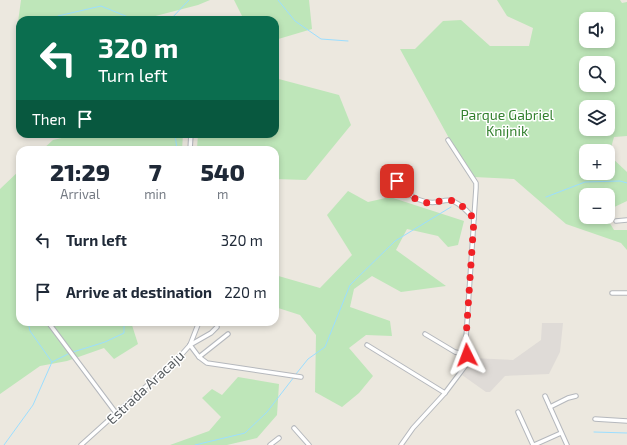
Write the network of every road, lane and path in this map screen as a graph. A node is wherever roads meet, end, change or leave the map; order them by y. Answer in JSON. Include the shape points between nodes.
{"nodes":[{"id":1,"x":448,"y":140,"type":"dead end"},
{"id":2,"x":396,"y":174,"type":"dead end"},
{"id":3,"x":474,"y":219,"type":"junction"},
{"id":4,"x":627,"y":220,"type":"edge"},
{"id":5,"x":616,"y":221,"type":"dead end"},
{"id":6,"x":612,"y":293,"type":"dead end"},
{"id":7,"x":627,"y":293,"type":"edge"},
{"id":8,"x":51,"y":326,"type":"edge"},
{"id":9,"x":197,"y":326,"type":"edge"},
{"id":10,"x":217,"y":327,"type":"dead end"},
{"id":11,"x":228,"y":334,"type":"dead end"},
{"id":12,"x":425,"y":334,"type":"dead end"},
{"id":13,"x":190,"y":345,"type":"junction"},
{"id":14,"x":367,"y":345,"type":"dead end"},
{"id":15,"x":467,"y":355,"type":"junction"},
{"id":16,"x":199,"y":357,"type":"junction"},
{"id":17,"x":302,"y":377,"type":"dead end"},
{"id":18,"x":445,"y":393,"type":"junction"},
{"id":19,"x":545,"y":396,"type":"dead end"},
{"id":20,"x":576,"y":396,"type":"dead end"},
{"id":21,"x":550,"y":407,"type":"junction"},
{"id":22,"x":518,"y":412,"type":"dead end"},
{"id":23,"x":116,"y":414,"type":"junction"},
{"id":24,"x":595,"y":419,"type":"dead end"},
{"id":25,"x":627,"y":421,"type":"edge"},
{"id":26,"x":294,"y":428,"type":"dead end"},
{"id":27,"x":561,"y":433,"type":"junction"},
{"id":28,"x":279,"y":438,"type":"dead end"},
{"id":29,"x":81,"y":445,"type":"edge"},
{"id":30,"x":270,"y":445,"type":"edge"},
{"id":31,"x":309,"y":445,"type":"edge"},
{"id":32,"x":401,"y":445,"type":"edge"},
{"id":33,"x":533,"y":445,"type":"edge"},
{"id":34,"x":567,"y":445,"type":"edge"}],
"edges":[{"from":1,"to":3,"type":"street","via":[[476,183]]},
{"from":2,"to":3,"type":"street","via":[[399,185],[413,198],[430,203],[453,201],[462,206]]},
{"from":3,"to":15,"type":"street"},
{"from":4,"to":5,"type":"street"},
{"from":6,"to":7,"type":"street"},
{"from":8,"to":23,"type":"street"},
{"from":9,"to":13,"type":"street","name":"Estrada Aracaju"},
{"from":10,"to":13,"type":"street"},
{"from":11,"to":16,"type":"street"},
{"from":12,"to":15,"type":"street","via":[[455,352]]},
{"from":13,"to":16,"type":"street"},
{"from":13,"to":23,"type":"street","name":"Estrada Aracaju"},
{"from":14,"to":18,"type":"street"},
{"from":15,"to":18,"type":"street","via":[[466,365]]},
{"from":16,"to":17,"type":"street","via":[[207,363]]},
{"from":18,"to":32,"type":"street"},
{"from":19,"to":21,"type":"street"},
{"from":20,"to":21,"type":"street"},
{"from":21,"to":27,"type":"street"},
{"from":22,"to":33,"type":"street"},
{"from":23,"to":29,"type":"street","name":"Estrada Aracaju"},
{"from":24,"to":25,"type":"street"},
{"from":26,"to":31,"type":"street"},
{"from":27,"to":33,"type":"street"},
{"from":27,"to":34,"type":"street"},
{"from":28,"to":30,"type":"street"}]}
